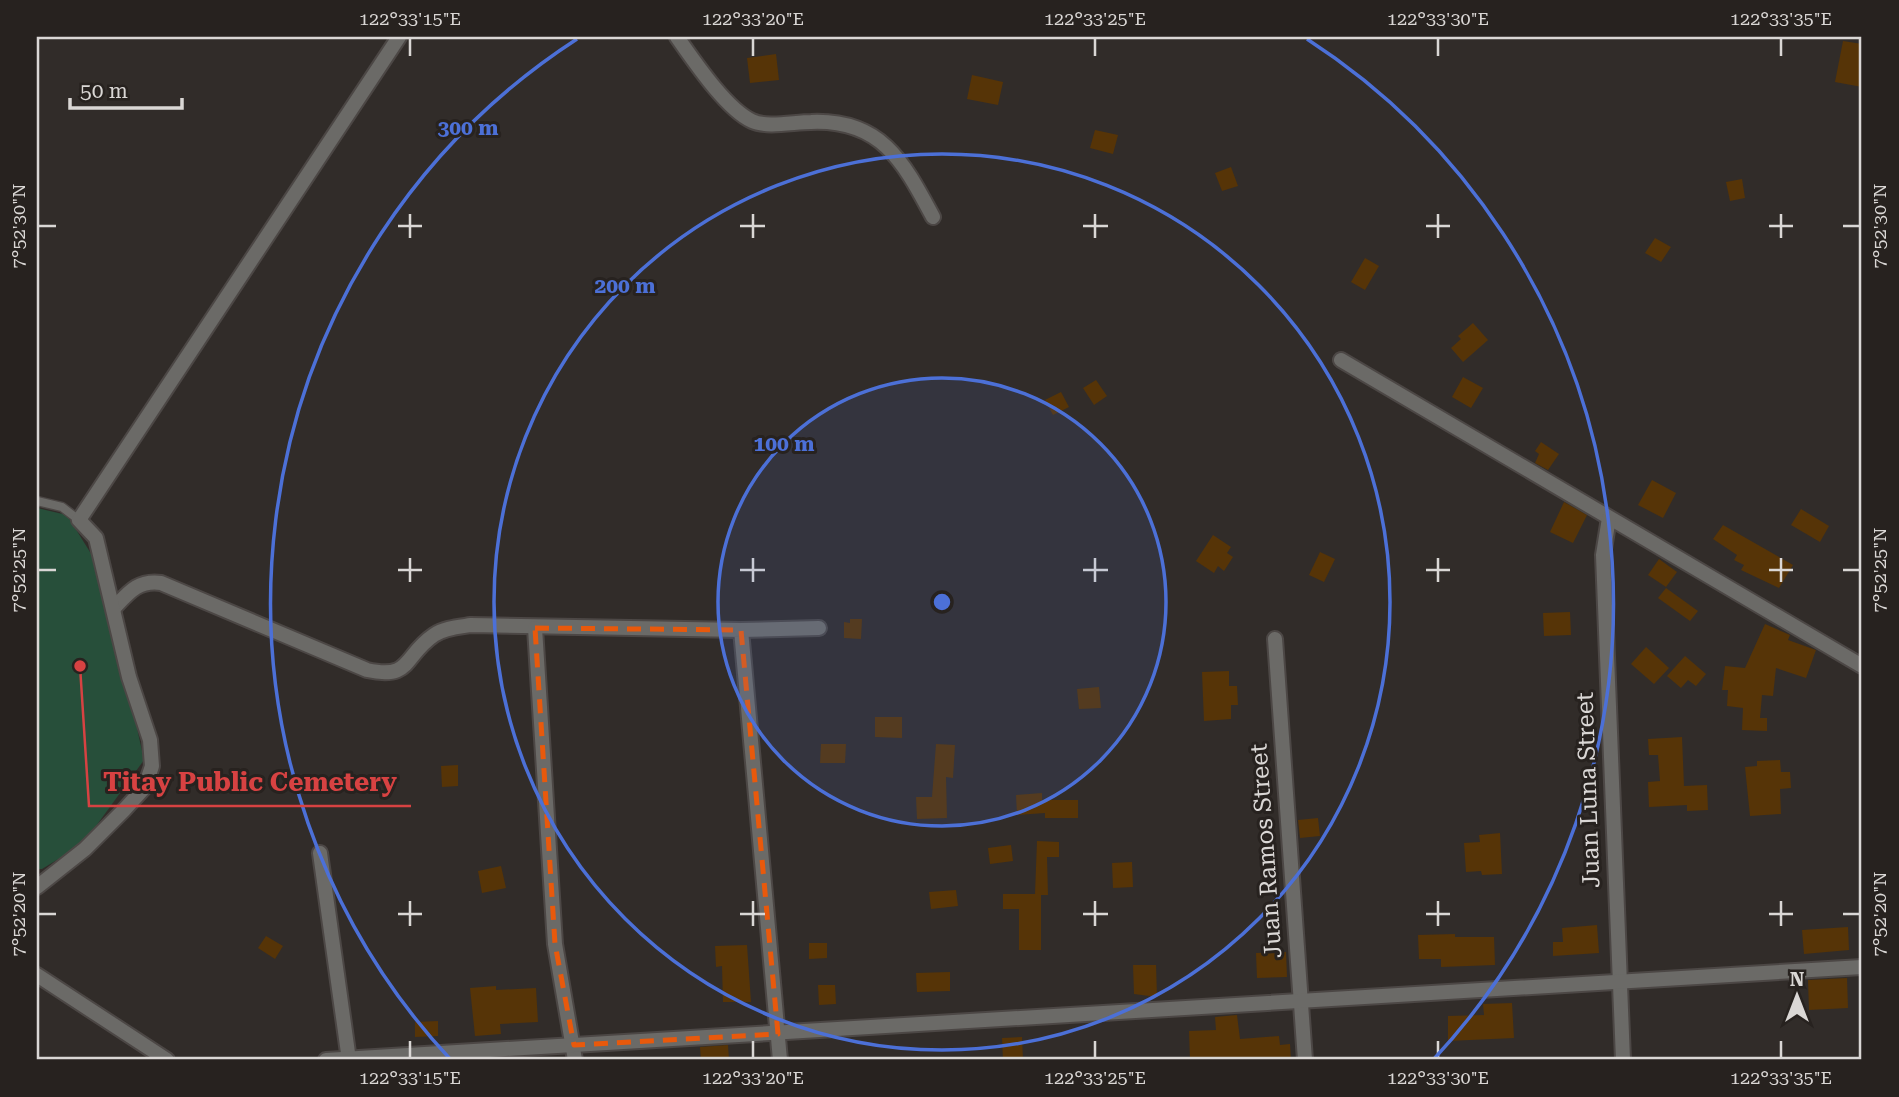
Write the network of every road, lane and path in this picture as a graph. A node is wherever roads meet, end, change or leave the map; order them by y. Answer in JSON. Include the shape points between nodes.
{"nodes":[{"id":1,"x":399,"y":37,"type":"edge"},
{"id":2,"x":677,"y":37,"type":"edge"},
{"id":3,"x":933,"y":218,"type":"dead end"},
{"id":4,"x":1340,"y":359,"type":"dead end"},
{"id":5,"x":37,"y":501,"type":"edge"},
{"id":6,"x":1609,"y":518,"type":"junction"},
{"id":7,"x":79,"y":520,"type":"junction"},
{"id":8,"x":114,"y":608,"type":"junction"},
{"id":9,"x":535,"y":628,"type":"junction"},
{"id":10,"x":819,"y":628,"type":"dead end"},
{"id":11,"x":741,"y":630,"type":"junction"},
{"id":12,"x":1275,"y":639,"type":"dead end"},
{"id":13,"x":1862,"y":666,"type":"edge"},
{"id":14,"x":320,"y":853,"type":"dead end"},
{"id":15,"x":37,"y":887,"type":"edge"},
{"id":16,"x":1862,"y":967,"type":"edge"},
{"id":17,"x":37,"y":975,"type":"edge"},
{"id":18,"x":1618,"y":984,"type":"junction"},
{"id":19,"x":1299,"y":999,"type":"junction"},
{"id":20,"x":778,"y":1034,"type":"junction"},
{"id":21,"x":574,"y":1045,"type":"junction"},
{"id":22,"x":349,"y":1059,"type":"edge"},
{"id":23,"x":167,"y":1060,"type":"edge"},
{"id":24,"x":326,"y":1060,"type":"edge"},
{"id":25,"x":575,"y":1060,"type":"edge"},
{"id":26,"x":780,"y":1060,"type":"edge"},
{"id":27,"x":1305,"y":1060,"type":"edge"},
{"id":28,"x":1623,"y":1060,"type":"edge"}],
"edges":[{"from":1,"to":7,"type":"street"},
{"from":2,"to":3,"type":"street","via":[[738,112],[754,122],[819,121],[862,130],[885,145],[903,162]]},
{"from":4,"to":6,"type":"street"},
{"from":5,"to":7,"type":"lane","via":[[62,507]]},
{"from":6,"to":13,"type":"street"},
{"from":6,"to":18,"type":"street","name":"Juan Luna Street","via":[[1603,555]]},
{"from":7,"to":8,"type":"street","via":[[96,538]]},
{"from":8,"to":9,"type":"street","via":[[134,587],[146,581],[161,583],[256,626],[386,674],[397,673],[434,635],[451,628]]},
{"from":8,"to":15,"type":"street","via":[[129,677],[150,740],[152,766],[145,788],[85,849]]},
{"from":9,"to":11,"type":"street"},
{"from":9,"to":21,"type":"street","via":[[555,944]]},
{"from":10,"to":11,"type":"street"},
{"from":11,"to":20,"type":"street"},
{"from":12,"to":19,"type":"street","name":"Juan Ramos Street"},
{"from":14,"to":22,"type":"street"},
{"from":16,"to":18,"type":"street"},
{"from":17,"to":23,"type":"street"},
{"from":18,"to":19,"type":"street"},
{"from":18,"to":28,"type":"street","name":"Juan Luna Street"},
{"from":19,"to":20,"type":"street"},
{"from":19,"to":27,"type":"street","name":"Juan Ramos Street"},
{"from":20,"to":21,"type":"street"},
{"from":20,"to":26,"type":"street"},
{"from":21,"to":22,"type":"street"},
{"from":21,"to":25,"type":"street"},
{"from":22,"to":24,"type":"street"}]}
